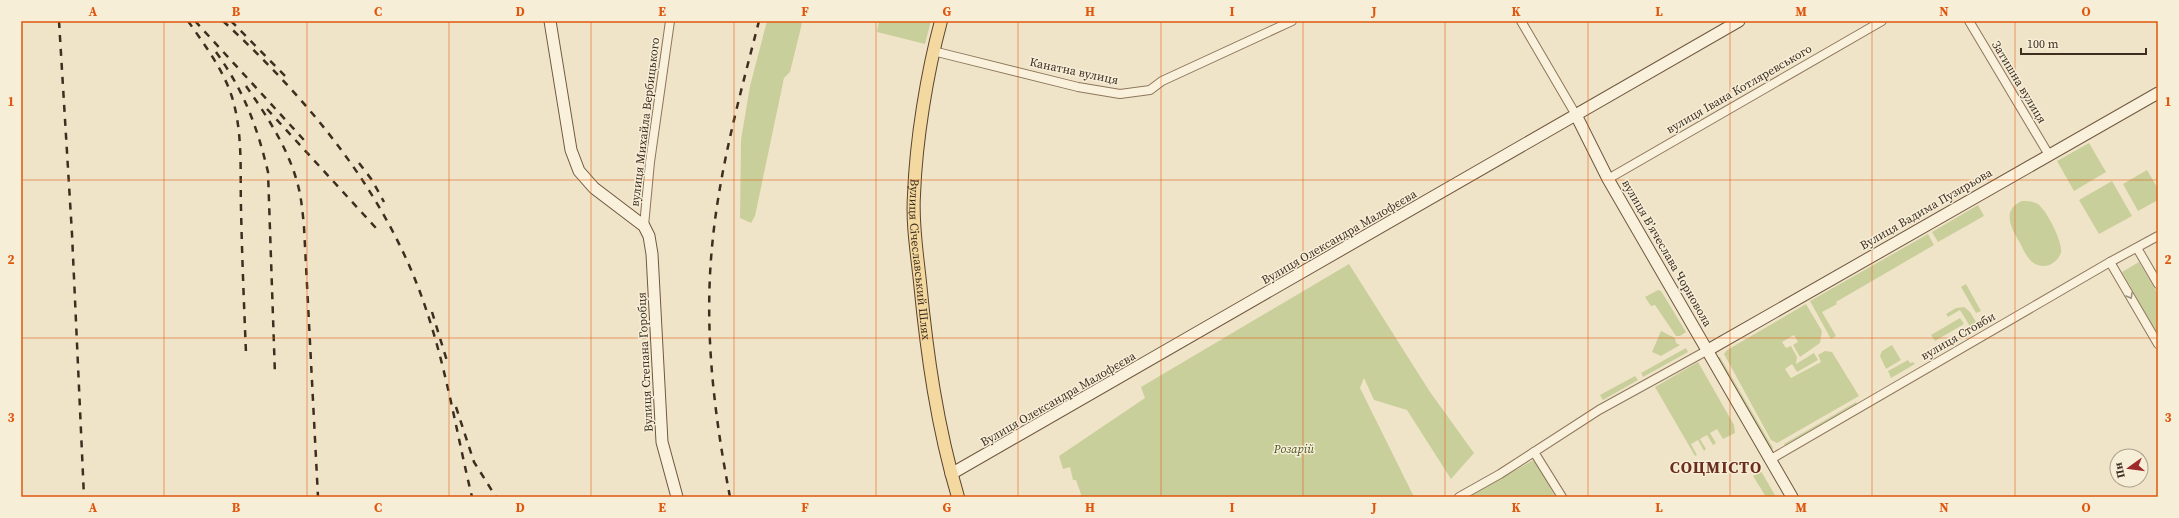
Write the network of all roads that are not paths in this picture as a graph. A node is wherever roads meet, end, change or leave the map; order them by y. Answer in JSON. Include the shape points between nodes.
{"nodes":[{"id":1,"x":550,"y":21,"type":"edge"},
{"id":2,"x":670,"y":21,"type":"edge"},
{"id":3,"x":941,"y":21,"type":"edge"},
{"id":4,"x":1292,"y":21,"type":"edge"},
{"id":5,"x":1521,"y":21,"type":"edge"},
{"id":6,"x":1739,"y":21,"type":"edge"},
{"id":7,"x":1882,"y":21,"type":"edge"},
{"id":8,"x":1968,"y":21,"type":"edge"},
{"id":9,"x":933,"y":51,"type":"junction"},
{"id":10,"x":2158,"y":93,"type":"edge"},
{"id":11,"x":1576,"y":115,"type":"junction"},
{"id":12,"x":2049,"y":155,"type":"junction"},
{"id":13,"x":1608,"y":178,"type":"junction"},
{"id":14,"x":644,"y":226,"type":"junction"},
{"id":15,"x":2158,"y":236,"type":"edge"},
{"id":16,"x":2137,"y":248,"type":"junction"},
{"id":17,"x":2110,"y":262,"type":"junction"},
{"id":18,"x":2158,"y":284,"type":"edge"},
{"id":19,"x":2158,"y":344,"type":"edge"},
{"id":20,"x":1708,"y":350,"type":"junction"},
{"id":21,"x":1534,"y":452,"type":"junction"},
{"id":22,"x":1771,"y":459,"type":"junction"},
{"id":23,"x":951,"y":474,"type":"junction"},
{"id":24,"x":677,"y":497,"type":"edge"},
{"id":25,"x":958,"y":497,"type":"edge"},
{"id":26,"x":1459,"y":497,"type":"edge"},
{"id":27,"x":1562,"y":497,"type":"edge"},
{"id":28,"x":1792,"y":497,"type":"edge"}],
"edges":[{"from":1,"to":14,"type":"street","via":[[571,150],[579,171],[594,188]]},
{"from":2,"to":14,"type":"street","name":"вулиця Михайла Вербицького","via":[[650,162]]},
{"from":3,"to":9,"type":"main road","name":"Вулиця Січеславський Шлях"},
{"from":4,"to":9,"type":"street","name":"Канатна вулиця","via":[[1162,81],[1150,90],[1120,94],[1078,87]]},
{"from":5,"to":11,"type":"street","name":"вулиця Вʼячеслава Чорновола"},
{"from":6,"to":11,"type":"street","name":"Вулиця Олександра Малофєєва"},
{"from":7,"to":13,"type":"street","name":"вулиця Івана Котляревського"},
{"from":8,"to":12,"type":"street","name":"Затишна вулиця"},
{"from":9,"to":23,"type":"main road","name":"Вулиця Січеславський Шлях","via":[[916,169],[914,224],[929,370]]},
{"from":10,"to":12,"type":"street","name":"Вулиця Вадима Пузирьова"},
{"from":11,"to":13,"type":"street","name":"вулиця Вʼячеслава Чорновола"},
{"from":11,"to":23,"type":"street","name":"Вулиця Олександра Малофєєва"},
{"from":12,"to":20,"type":"street","name":"Вулиця Вадима Пузирьова"},
{"from":13,"to":20,"type":"street","name":"вулиця Вʼячеслава Чорновола"},
{"from":14,"to":24,"type":"street","name":"Вулиця Степана Горобця","via":[[649,236],[652,254],[662,442]]},
{"from":15,"to":16,"type":"street","name":"вулиця Стовби"},
{"from":16,"to":17,"type":"street","name":"вулиця Стовби"},
{"from":16,"to":18,"type":"street"},
{"from":17,"to":19,"type":"street","one_way":true},
{"from":17,"to":22,"type":"street","name":"вулиця Стовби"},
{"from":20,"to":21,"type":"street","via":[[1599,410]]},
{"from":20,"to":22,"type":"street","name":"вулиця Вʼячеслава Чорновола"},
{"from":21,"to":26,"type":"street"},
{"from":21,"to":27,"type":"street"},
{"from":22,"to":28,"type":"street","name":"вулиця Вʼячеслава Чорновола"},
{"from":23,"to":25,"type":"main road","name":"Вулиця Січеславський Шлях"}]}
